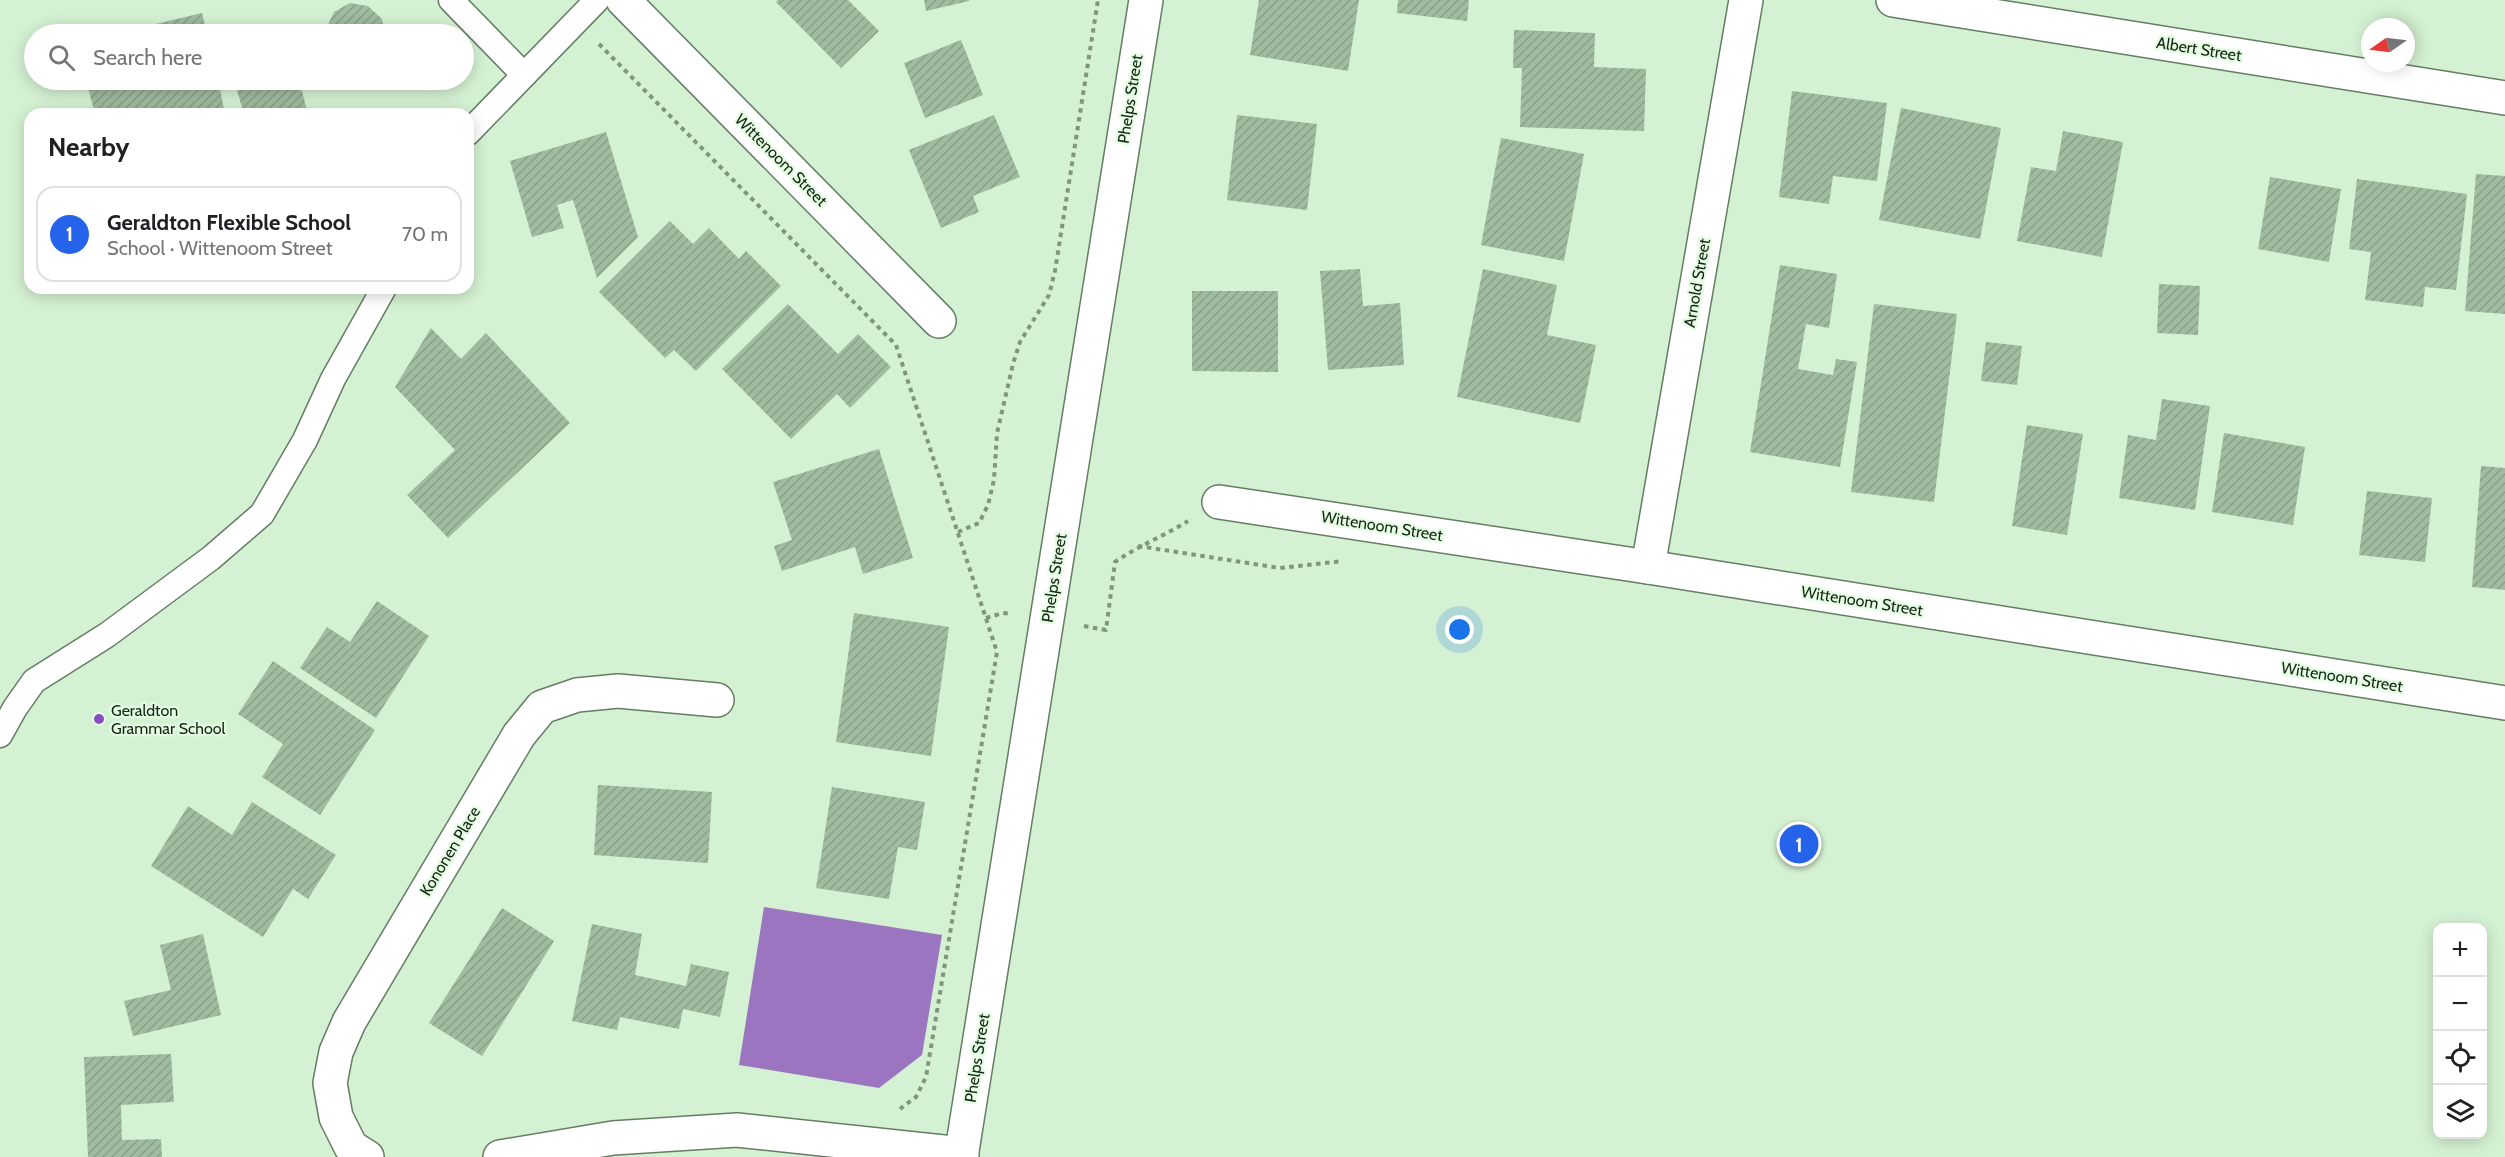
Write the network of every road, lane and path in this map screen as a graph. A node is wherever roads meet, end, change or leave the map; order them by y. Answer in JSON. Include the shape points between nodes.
{"nodes":[{"id":1,"x":451,"y":0,"type":"edge"},
{"id":2,"x":597,"y":0,"type":"edge"},
{"id":3,"x":623,"y":0,"type":"edge"},
{"id":4,"x":1098,"y":0,"type":"edge"},
{"id":5,"x":1146,"y":0,"type":"edge"},
{"id":6,"x":1746,"y":0,"type":"edge"},
{"id":7,"x":1893,"y":0,"type":"edge"},
{"id":8,"x":577,"y":20,"type":"junction"},
{"id":9,"x":524,"y":75,"type":"junction"},
{"id":10,"x":2505,"y":98,"type":"edge"},
{"id":11,"x":474,"y":127,"type":"edge"},
{"id":12,"x":381,"y":294,"type":"edge"},
{"id":13,"x":939,"y":321,"type":"dead end"},
{"id":14,"x":1219,"y":502,"type":"joint"},
{"id":15,"x":957,"y":531,"type":"junction"},
{"id":16,"x":1648,"y":567,"type":"junction"},
{"id":17,"x":1003,"y":613,"type":"dead end"},
{"id":18,"x":986,"y":618,"type":"junction"},
{"id":19,"x":1089,"y":627,"type":"dead end"},
{"id":20,"x":717,"y":700,"type":"dead end"},
{"id":21,"x":2505,"y":703,"type":"edge"},
{"id":22,"x":0,"y":735,"type":"edge"},
{"id":23,"x":890,"y":1112,"type":"dead end"},
{"id":24,"x":962,"y":1156,"type":"edge"},
{"id":25,"x":367,"y":1157,"type":"edge"},
{"id":26,"x":500,"y":1157,"type":"edge"}],
"edges":[{"from":1,"to":9,"type":"lane"},
{"from":2,"to":8,"type":"lane"},
{"from":3,"to":13,"type":"street","name":"Wittenoom Street"},
{"from":4,"to":15,"type":"path","via":[[1049,295],[1020,342],[1013,364],[997,433],[988,505],[979,523]]},
{"from":5,"to":24,"type":"street","name":"Phelps Street"},
{"from":6,"to":16,"type":"street","name":"Arnold Street"},
{"from":7,"to":10,"type":"street","name":"Albert Street"},
{"from":8,"to":9,"type":"lane"},
{"from":8,"to":15,"type":"path","via":[[896,345]]},
{"from":9,"to":11,"type":"lane"},
{"from":12,"to":22,"type":"lane","via":[[262,514],[107,635],[34,681]]},
{"from":14,"to":16,"type":"street","name":"Wittenoom Street"},
{"from":14,"to":19,"type":"path","via":[[1115,562],[1106,630]]},
{"from":15,"to":18,"type":"path"},
{"from":16,"to":21,"type":"street","name":"Wittenoom Street"},
{"from":17,"to":18,"type":"path"},
{"from":18,"to":23,"type":"path","via":[[997,652],[926,1077],[916,1097]]},
{"from":20,"to":25,"type":"street","name":"Kononen Place","via":[[618,691],[577,695],[542,707],[519,735],[349,1022],[336,1052],[330,1083],[336,1117],[351,1146]]},
{"from":24,"to":26,"type":"street","via":[[737,1130],[612,1138]]}]}
